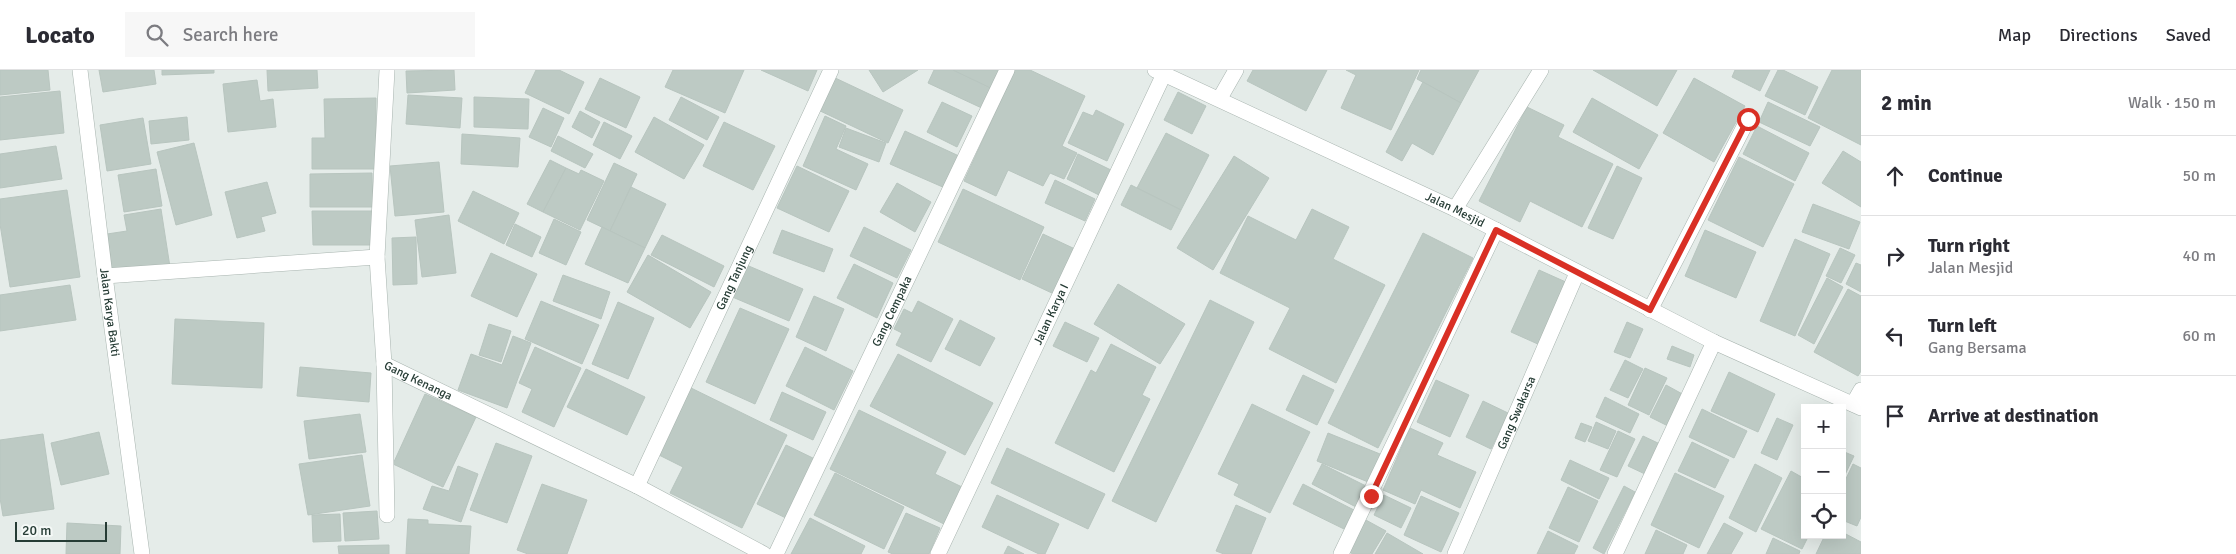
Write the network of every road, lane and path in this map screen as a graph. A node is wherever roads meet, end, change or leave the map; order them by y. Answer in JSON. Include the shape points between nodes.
{"nodes":[{"id":1,"x":80,"y":70,"type":"edge"},
{"id":2,"x":387,"y":70,"type":"edge"},
{"id":3,"x":831,"y":70,"type":"edge"},
{"id":4,"x":1007,"y":70,"type":"edge"},
{"id":5,"x":1236,"y":70,"type":"edge"},
{"id":6,"x":1541,"y":70,"type":"edge"},
{"id":7,"x":1159,"y":72,"type":"edge"},
{"id":8,"x":1220,"y":98,"type":"junction"},
{"id":9,"x":1748,"y":119,"type":"dead end"},
{"id":10,"x":1455,"y":209,"type":"junction"},
{"id":11,"x":1496,"y":230,"type":"junction"},
{"id":12,"x":377,"y":257,"type":"junction"},
{"id":13,"x":1578,"y":273,"type":"junction"},
{"id":14,"x":105,"y":276,"type":"junction"},
{"id":15,"x":1650,"y":310,"type":"junction"},
{"id":16,"x":1714,"y":342,"type":"junction"},
{"id":17,"x":384,"y":364,"type":"junction"},
{"id":18,"x":1861,"y":390,"type":"edge"},
{"id":19,"x":1857,"y":406,"type":"edge"},
{"id":20,"x":637,"y":486,"type":"junction"},
{"id":21,"x":387,"y":515,"type":"dead end"},
{"id":22,"x":142,"y":554,"type":"edge"},
{"id":23,"x":764,"y":554,"type":"edge"},
{"id":24,"x":776,"y":554,"type":"edge"},
{"id":25,"x":938,"y":554,"type":"edge"},
{"id":26,"x":1341,"y":554,"type":"edge"},
{"id":27,"x":1456,"y":554,"type":"edge"},
{"id":28,"x":1615,"y":554,"type":"edge"}],
"edges":[{"from":1,"to":14,"type":"street","name":"Jalan Karya Bakti"},
{"from":2,"to":12,"type":"street","name":"Gang Kenanga"},
{"from":3,"to":20,"type":"street","name":"Gang Tanjung"},
{"from":4,"to":24,"type":"street","name":"Gang Cempaka"},
{"from":5,"to":8,"type":"street"},
{"from":6,"to":10,"type":"street"},
{"from":7,"to":8,"type":"street","name":"Jalan Mesjid"},
{"from":7,"to":25,"type":"street","name":"Jalan Karya I"},
{"from":8,"to":10,"type":"street","name":"Jalan Mesjid"},
{"from":9,"to":15,"type":"street"},
{"from":10,"to":11,"type":"street","name":"Jalan Mesjid"},
{"from":11,"to":13,"type":"street","name":"Jalan Mesjid"},
{"from":11,"to":26,"type":"street"},
{"from":12,"to":14,"type":"street"},
{"from":12,"to":17,"type":"street","name":"Gang Kenanga"},
{"from":13,"to":15,"type":"street","name":"Jalan Mesjid"},
{"from":13,"to":27,"type":"street","name":"Gang Swakarsa"},
{"from":14,"to":22,"type":"street","name":"Jalan Karya Bakti"},
{"from":15,"to":16,"type":"street","name":"Jalan Mesjid"},
{"from":16,"to":19,"type":"street","name":"Jalan Mesjid"},
{"from":16,"to":28,"type":"street"},
{"from":17,"to":20,"type":"street","name":"Gang Kenanga"},
{"from":17,"to":21,"type":"street"},
{"from":18,"to":19,"type":"street"},
{"from":20,"to":23,"type":"street","name":"Gang Kenanga"}]}
